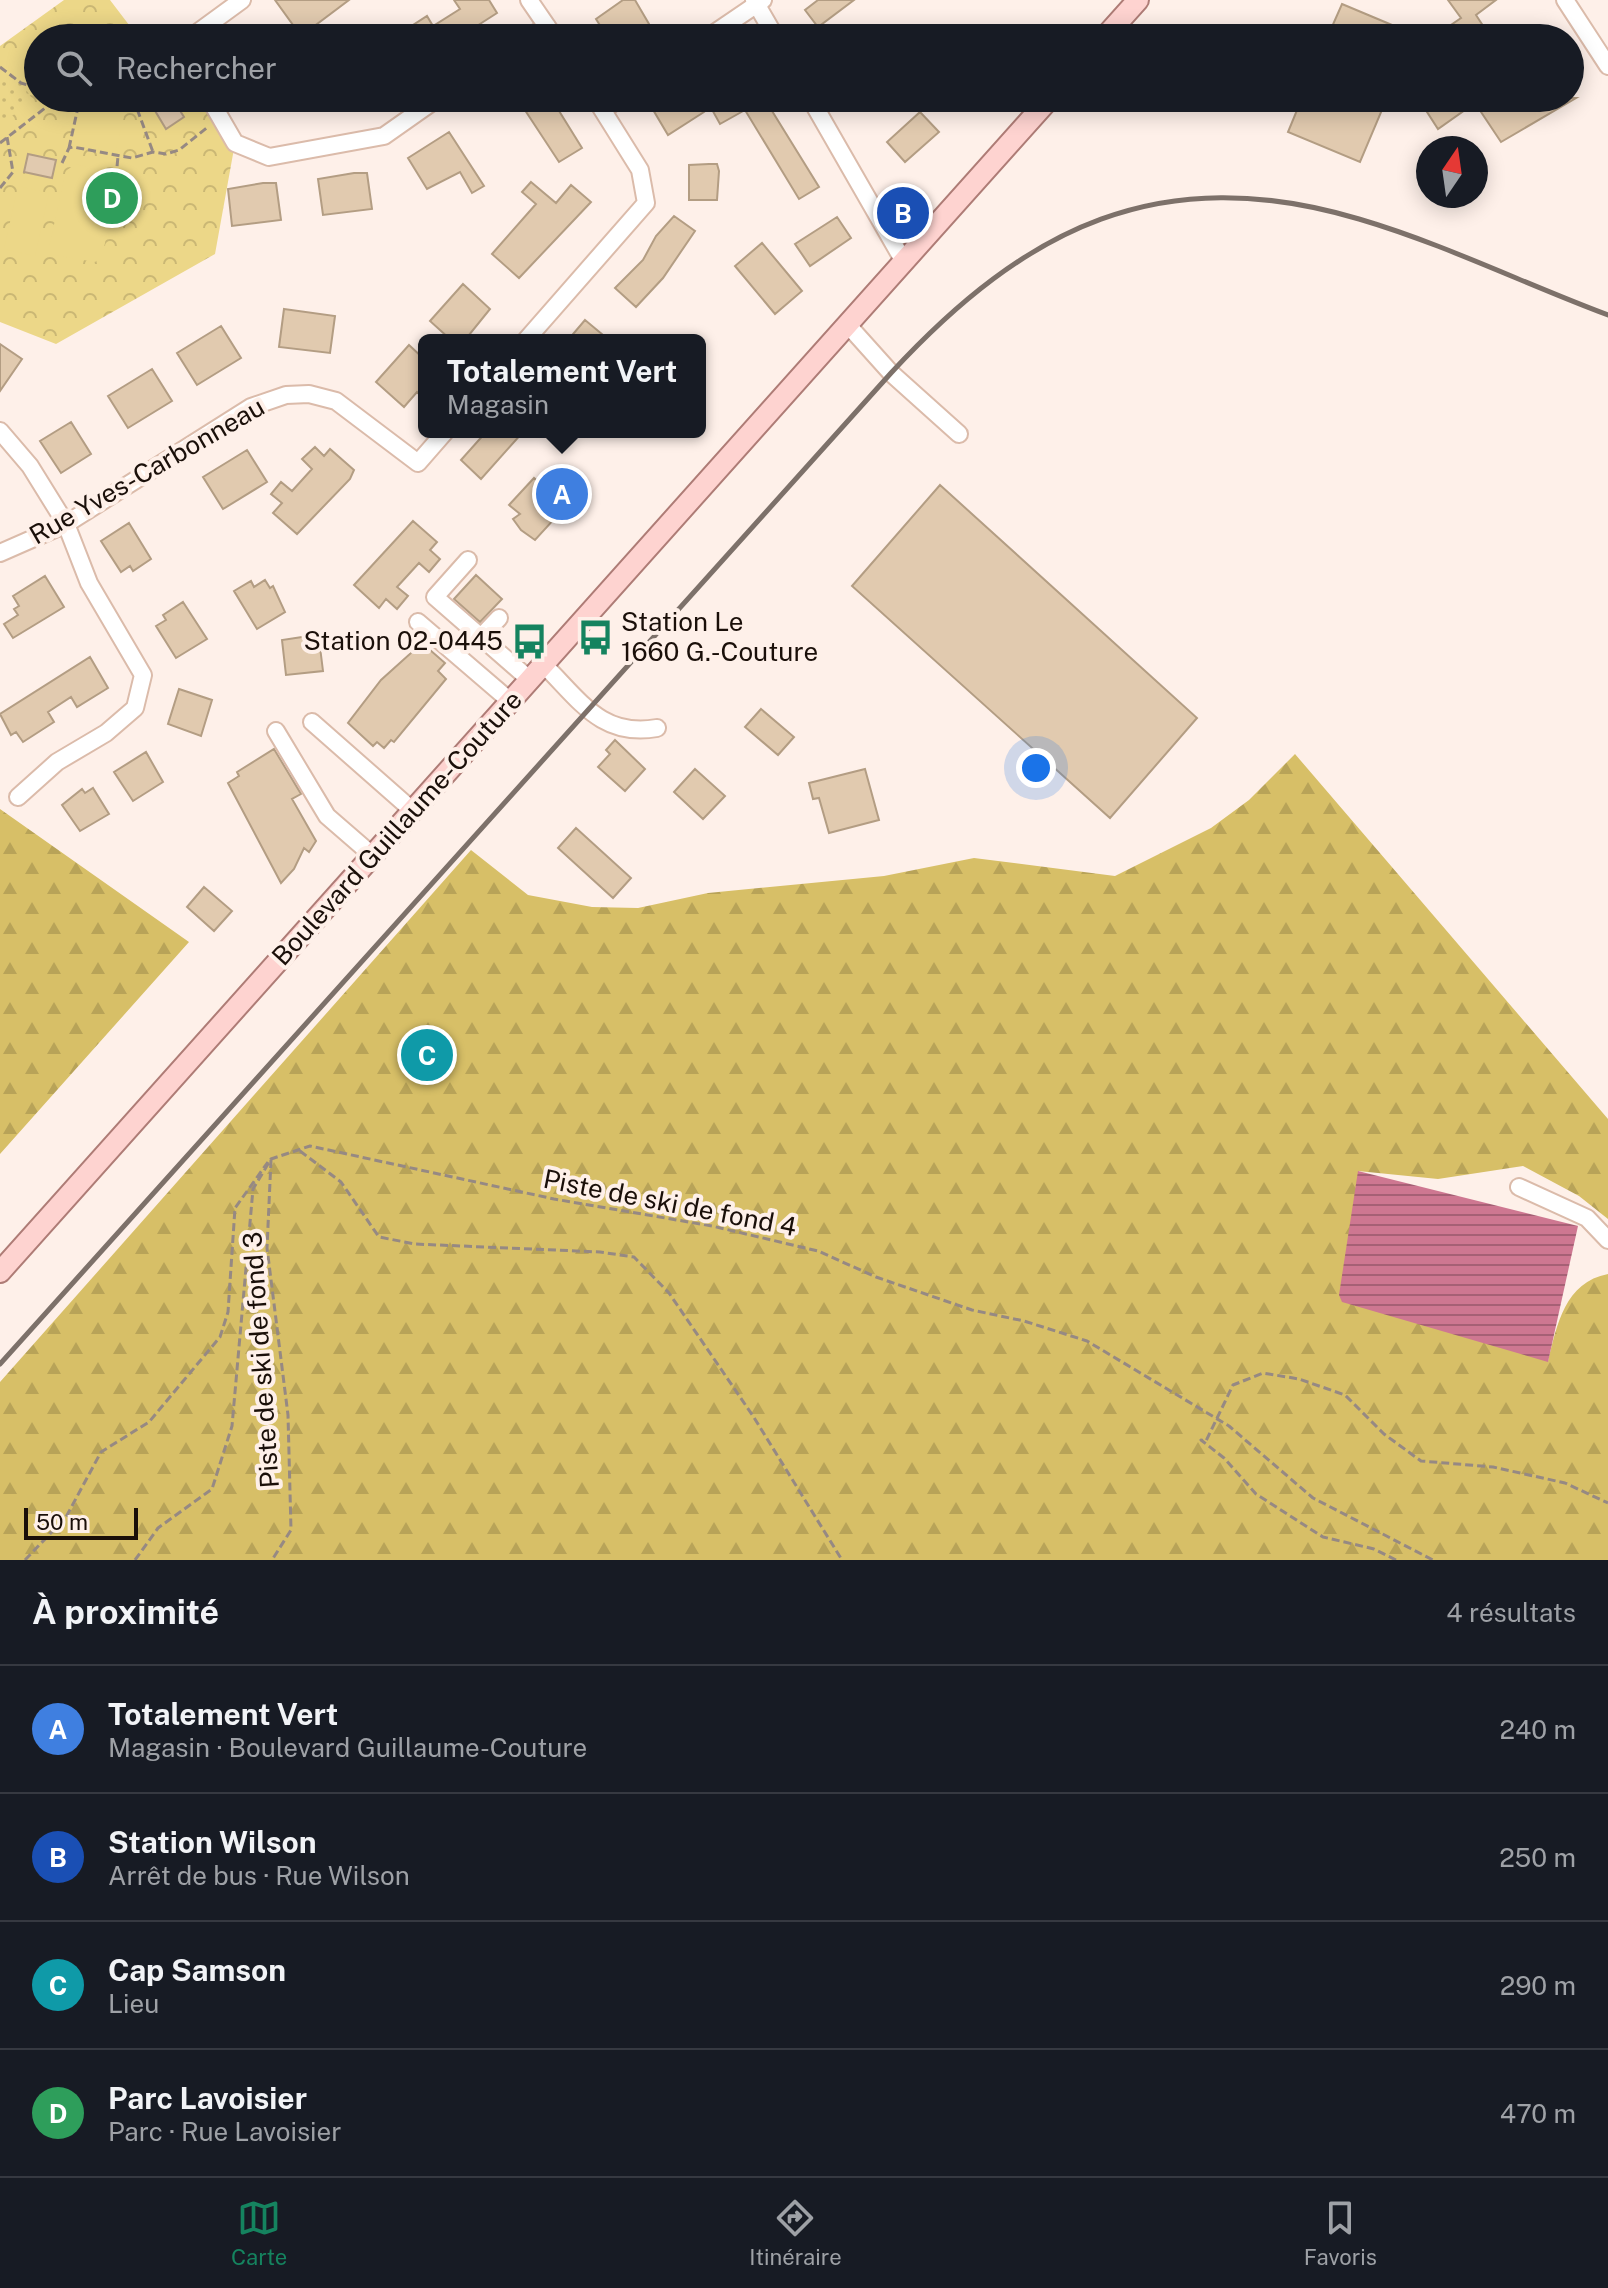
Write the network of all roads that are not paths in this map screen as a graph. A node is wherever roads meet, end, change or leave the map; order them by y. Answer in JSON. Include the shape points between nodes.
{"nodes":[{"id":1,"x":242,"y":0,"type":"edge"},
{"id":2,"x":529,"y":0,"type":"edge"},
{"id":3,"x":1138,"y":0,"type":"edge"},
{"id":4,"x":1565,"y":0,"type":"edge"},
{"id":5,"x":758,"y":2,"type":"edge"},
{"id":6,"x":209,"y":24,"type":"edge"},
{"id":7,"x":546,"y":24,"type":"edge"},
{"id":8,"x":727,"y":24,"type":"edge"},
{"id":9,"x":769,"y":24,"type":"edge"},
{"id":10,"x":1117,"y":24,"type":"edge"},
{"id":11,"x":1581,"y":24,"type":"edge"},
{"id":12,"x":1584,"y":29,"type":"edge"},
{"id":13,"x":1608,"y":66,"type":"edge"},
{"id":14,"x":217,"y":112,"type":"edge"},
{"id":15,"x":418,"y":112,"type":"edge"},
{"id":16,"x":604,"y":112,"type":"edge"},
{"id":17,"x":818,"y":112,"type":"edge"},
{"id":18,"x":1037,"y":112,"type":"edge"},
{"id":19,"x":903,"y":260,"type":"junction"},
{"id":20,"x":847,"y":324,"type":"junction"},
{"id":21,"x":531,"y":334,"type":"edge"},
{"id":22,"x":0,"y":431,"type":"edge"},
{"id":23,"x":959,"y":434,"type":"dead end"},
{"id":24,"x":440,"y":438,"type":"edge"},
{"id":25,"x":66,"y":524,"type":"junction"},
{"id":26,"x":0,"y":553,"type":"edge"},
{"id":27,"x":468,"y":560,"type":"dead end"},
{"id":28,"x":499,"y":618,"type":"dead end"},
{"id":29,"x":418,"y":622,"type":"dead end"},
{"id":30,"x":481,"y":637,"type":"junction"},
{"id":31,"x":536,"y":672,"type":"junction"},
{"id":32,"x":510,"y":701,"type":"junction"},
{"id":33,"x":312,"y":722,"type":"dead end"},
{"id":34,"x":657,"y":728,"type":"dead end"},
{"id":35,"x":276,"y":731,"type":"dead end"},
{"id":36,"x":18,"y":797,"type":"dead end"},
{"id":37,"x":412,"y":810,"type":"junction"},
{"id":38,"x":372,"y":855,"type":"junction"},
{"id":39,"x":1519,"y":1187,"type":"dead end"},
{"id":40,"x":1608,"y":1240,"type":"edge"},
{"id":41,"x":0,"y":1272,"type":"edge"}],
"edges":[{"from":1,"to":6,"type":"street"},
{"from":2,"to":7,"type":"street"},
{"from":3,"to":10,"type":"main road"},
{"from":4,"to":11,"type":"street"},
{"from":5,"to":8,"type":"street"},
{"from":5,"to":9,"type":"street"},
{"from":12,"to":13,"type":"street"},
{"from":14,"to":15,"type":"street","via":[[235,143],[269,157],[384,136]]},
{"from":16,"to":21,"type":"street","via":[[640,170],[646,203]]},
{"from":17,"to":19,"type":"street"},
{"from":18,"to":19,"type":"main road","name":"Boulevard Guillaume-Couture"},
{"from":19,"to":20,"type":"main road","name":"Boulevard Guillaume-Couture"},
{"from":20,"to":23,"type":"street","via":[[891,373]]},
{"from":20,"to":31,"type":"main road","name":"Boulevard Guillaume-Couture"},
{"from":22,"to":25,"type":"street","via":[[30,466]]},
{"from":24,"to":25,"type":"street","name":"Rue Yves-Carbonneau","via":[[418,463],[336,401],[286,395],[251,407]]},
{"from":25,"to":26,"type":"street","name":"Rue Yves-Carbonneau"},
{"from":25,"to":36,"type":"street","via":[[89,583],[143,675],[135,708],[106,733],[57,762]]},
{"from":27,"to":30,"type":"street","via":[[435,597]]},
{"from":28,"to":30,"type":"street"},
{"from":29,"to":32,"type":"street"},
{"from":30,"to":31,"type":"street"},
{"from":31,"to":32,"type":"main road","name":"Boulevard Guillaume-Couture"},
{"from":31,"to":34,"type":"street","via":[[612,727],[633,732]]},
{"from":32,"to":37,"type":"main road","name":"Boulevard Guillaume-Couture"},
{"from":33,"to":37,"type":"street"},
{"from":35,"to":38,"type":"street","via":[[327,816]]},
{"from":37,"to":38,"type":"main road","name":"Boulevard Guillaume-Couture"},
{"from":38,"to":41,"type":"main road","name":"Boulevard Guillaume-Couture"},
{"from":39,"to":40,"type":"street","via":[[1587,1218]]}]}
